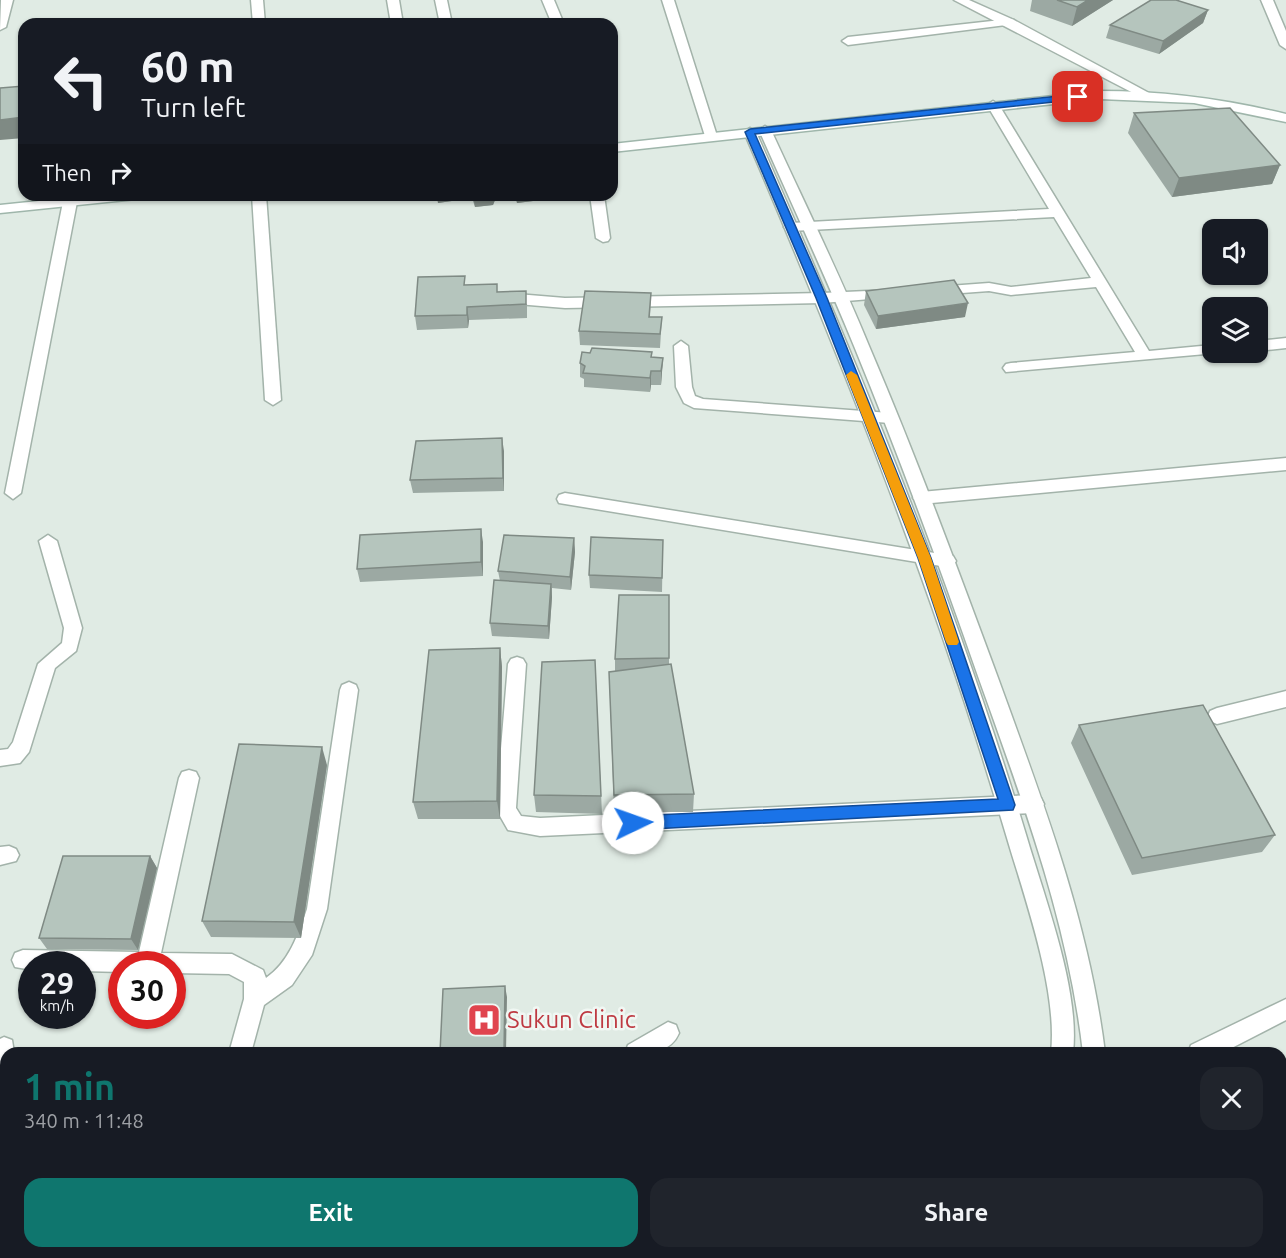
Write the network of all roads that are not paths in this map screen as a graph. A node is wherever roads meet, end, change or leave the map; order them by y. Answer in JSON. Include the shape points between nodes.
{"nodes":[{"id":1,"x":7,"y":0,"type":"edge"},
{"id":2,"x":257,"y":0,"type":"edge"},
{"id":3,"x":393,"y":0,"type":"edge"},
{"id":4,"x":441,"y":0,"type":"edge"},
{"id":5,"x":548,"y":0,"type":"edge"},
{"id":6,"x":668,"y":0,"type":"edge"},
{"id":7,"x":960,"y":0,"type":"edge"},
{"id":8,"x":1267,"y":0,"type":"edge"},
{"id":9,"x":258,"y":18,"type":"edge"},
{"id":10,"x":396,"y":18,"type":"edge"},
{"id":11,"x":445,"y":18,"type":"edge"},
{"id":12,"x":556,"y":18,"type":"edge"},
{"id":13,"x":1010,"y":22,"type":"junction"},
{"id":14,"x":0,"y":27,"type":"edge"},
{"id":15,"x":848,"y":41,"type":"dead end"},
{"id":16,"x":1286,"y":45,"type":"edge"},
{"id":17,"x":1143,"y":93,"type":"junction"},
{"id":18,"x":993,"y":105,"type":"junction"},
{"id":19,"x":1286,"y":118,"type":"edge"},
{"id":20,"x":757,"y":131,"type":"junction"},
{"id":21,"x":711,"y":136,"type":"junction"},
{"id":22,"x":618,"y":147,"type":"edge"},
{"id":23,"x":79,"y":201,"type":"edge"},
{"id":24,"x":259,"y":201,"type":"edge"},
{"id":25,"x":598,"y":201,"type":"edge"},
{"id":26,"x":70,"y":202,"type":"junction"},
{"id":27,"x":0,"y":209,"type":"edge"},
{"id":28,"x":1059,"y":213,"type":"junction"},
{"id":29,"x":800,"y":227,"type":"junction"},
{"id":30,"x":603,"y":238,"type":"dead end"},
{"id":31,"x":1100,"y":282,"type":"junction"},
{"id":32,"x":490,"y":294,"type":"edge"},
{"id":33,"x":841,"y":297,"type":"junction"},
{"id":34,"x":822,"y":298,"type":"junction"},
{"id":35,"x":1286,"y":343,"type":"edge"},
{"id":36,"x":1268,"y":345,"type":"edge"},
{"id":37,"x":681,"y":346,"type":"dead end"},
{"id":38,"x":1202,"y":351,"type":"edge"},
{"id":39,"x":1145,"y":356,"type":"junction"},
{"id":40,"x":1011,"y":368,"type":"dead end"},
{"id":41,"x":273,"y":400,"type":"dead end"},
{"id":42,"x":868,"y":417,"type":"junction"},
{"id":43,"x":890,"y":418,"type":"junction"},
{"id":44,"x":1286,"y":464,"type":"edge"},
{"id":45,"x":13,"y":493,"type":"dead end"},
{"id":46,"x":921,"y":498,"type":"junction"},
{"id":47,"x":565,"y":499,"type":"dead end"},
{"id":48,"x":48,"y":541,"type":"dead end"},
{"id":49,"x":924,"y":558,"type":"junction"},
{"id":50,"x":947,"y":561,"type":"junction"},
{"id":51,"x":517,"y":664,"type":"dead end"},
{"id":52,"x":349,"y":690,"type":"dead end"},
{"id":53,"x":1286,"y":699,"type":"edge"},
{"id":54,"x":1217,"y":716,"type":"dead end"},
{"id":55,"x":0,"y":758,"type":"edge"},
{"id":56,"x":189,"y":778,"type":"dead end"},
{"id":57,"x":1034,"y":804,"type":"junction"},
{"id":58,"x":1007,"y":805,"type":"junction"},
{"id":59,"x":150,"y":951,"type":"edge"},
{"id":60,"x":186,"y":963,"type":"edge"},
{"id":61,"x":255,"y":999,"type":"junction"},
{"id":62,"x":1284,"y":1012,"type":"edge"},
{"id":63,"x":668,"y":1033,"type":"dead end"},
{"id":64,"x":242,"y":1047,"type":"edge"},
{"id":65,"x":646,"y":1047,"type":"edge"},
{"id":66,"x":1063,"y":1047,"type":"edge"},
{"id":67,"x":1093,"y":1047,"type":"edge"},
{"id":68,"x":1211,"y":1047,"type":"edge"}],
"edges":[{"from":1,"to":14,"type":"street"},
{"from":2,"to":9,"type":"street"},
{"from":3,"to":10,"type":"street"},
{"from":4,"to":11,"type":"street"},
{"from":5,"to":12,"type":"street"},
{"from":6,"to":21,"type":"street"},
{"from":7,"to":13,"type":"street"},
{"from":8,"to":16,"type":"street"},
{"from":13,"to":15,"type":"street"},
{"from":13,"to":17,"type":"street"},
{"from":17,"to":18,"type":"street"},
{"from":17,"to":19,"type":"street","via":[[1254,109]]},
{"from":18,"to":20,"type":"street"},
{"from":18,"to":28,"type":"street"},
{"from":20,"to":21,"type":"street"},
{"from":20,"to":29,"type":"street"},
{"from":21,"to":22,"type":"street"},
{"from":23,"to":26,"type":"street"},
{"from":24,"to":41,"type":"street"},
{"from":25,"to":30,"type":"street"},
{"from":26,"to":27,"type":"street"},
{"from":26,"to":45,"type":"street"},
{"from":28,"to":29,"type":"street"},
{"from":28,"to":31,"type":"street"},
{"from":29,"to":33,"type":"street"},
{"from":29,"to":34,"type":"street"},
{"from":31,"to":33,"type":"street","via":[[1011,291],[989,287]]},
{"from":31,"to":39,"type":"street"},
{"from":32,"to":34,"type":"street","via":[[510,300],[565,303]]},
{"from":33,"to":34,"type":"street"},
{"from":33,"to":43,"type":"street"},
{"from":34,"to":42,"type":"street"},
{"from":35,"to":36,"type":"street"},
{"from":37,"to":42,"type":"street","via":[[684,387],[689,399],[700,404]]},
{"from":38,"to":39,"type":"street"},
{"from":39,"to":40,"type":"street"},
{"from":42,"to":43,"type":"street"},
{"from":42,"to":49,"type":"street"},
{"from":43,"to":46,"type":"street"},
{"from":44,"to":46,"type":"street"},
{"from":46,"to":50,"type":"street"},
{"from":47,"to":49,"type":"street"},
{"from":48,"to":55,"type":"street","via":[[73,639],[70,646],[46,664],[22,746],[13,757]]},
{"from":49,"to":50,"type":"street"},
{"from":49,"to":58,"type":"street"},
{"from":50,"to":57,"type":"street"},
{"from":51,"to":58,"type":"street","via":[[506,809],[515,824],[540,828]]},
{"from":52,"to":61,"type":"street","via":[[317,909],[304,948],[284,978]]},
{"from":53,"to":54,"type":"street"},
{"from":56,"to":59,"type":"street"},
{"from":57,"to":58,"type":"street"},
{"from":57,"to":67,"type":"street","via":[[1078,946]]},
{"from":58,"to":66,"type":"street","via":[[1049,946],[1064,1034]]},
{"from":60,"to":61,"type":"street","via":[[232,964],[255,977]]},
{"from":61,"to":64,"type":"street"},
{"from":62,"to":68,"type":"street"},
{"from":63,"to":65,"type":"street"}]}
